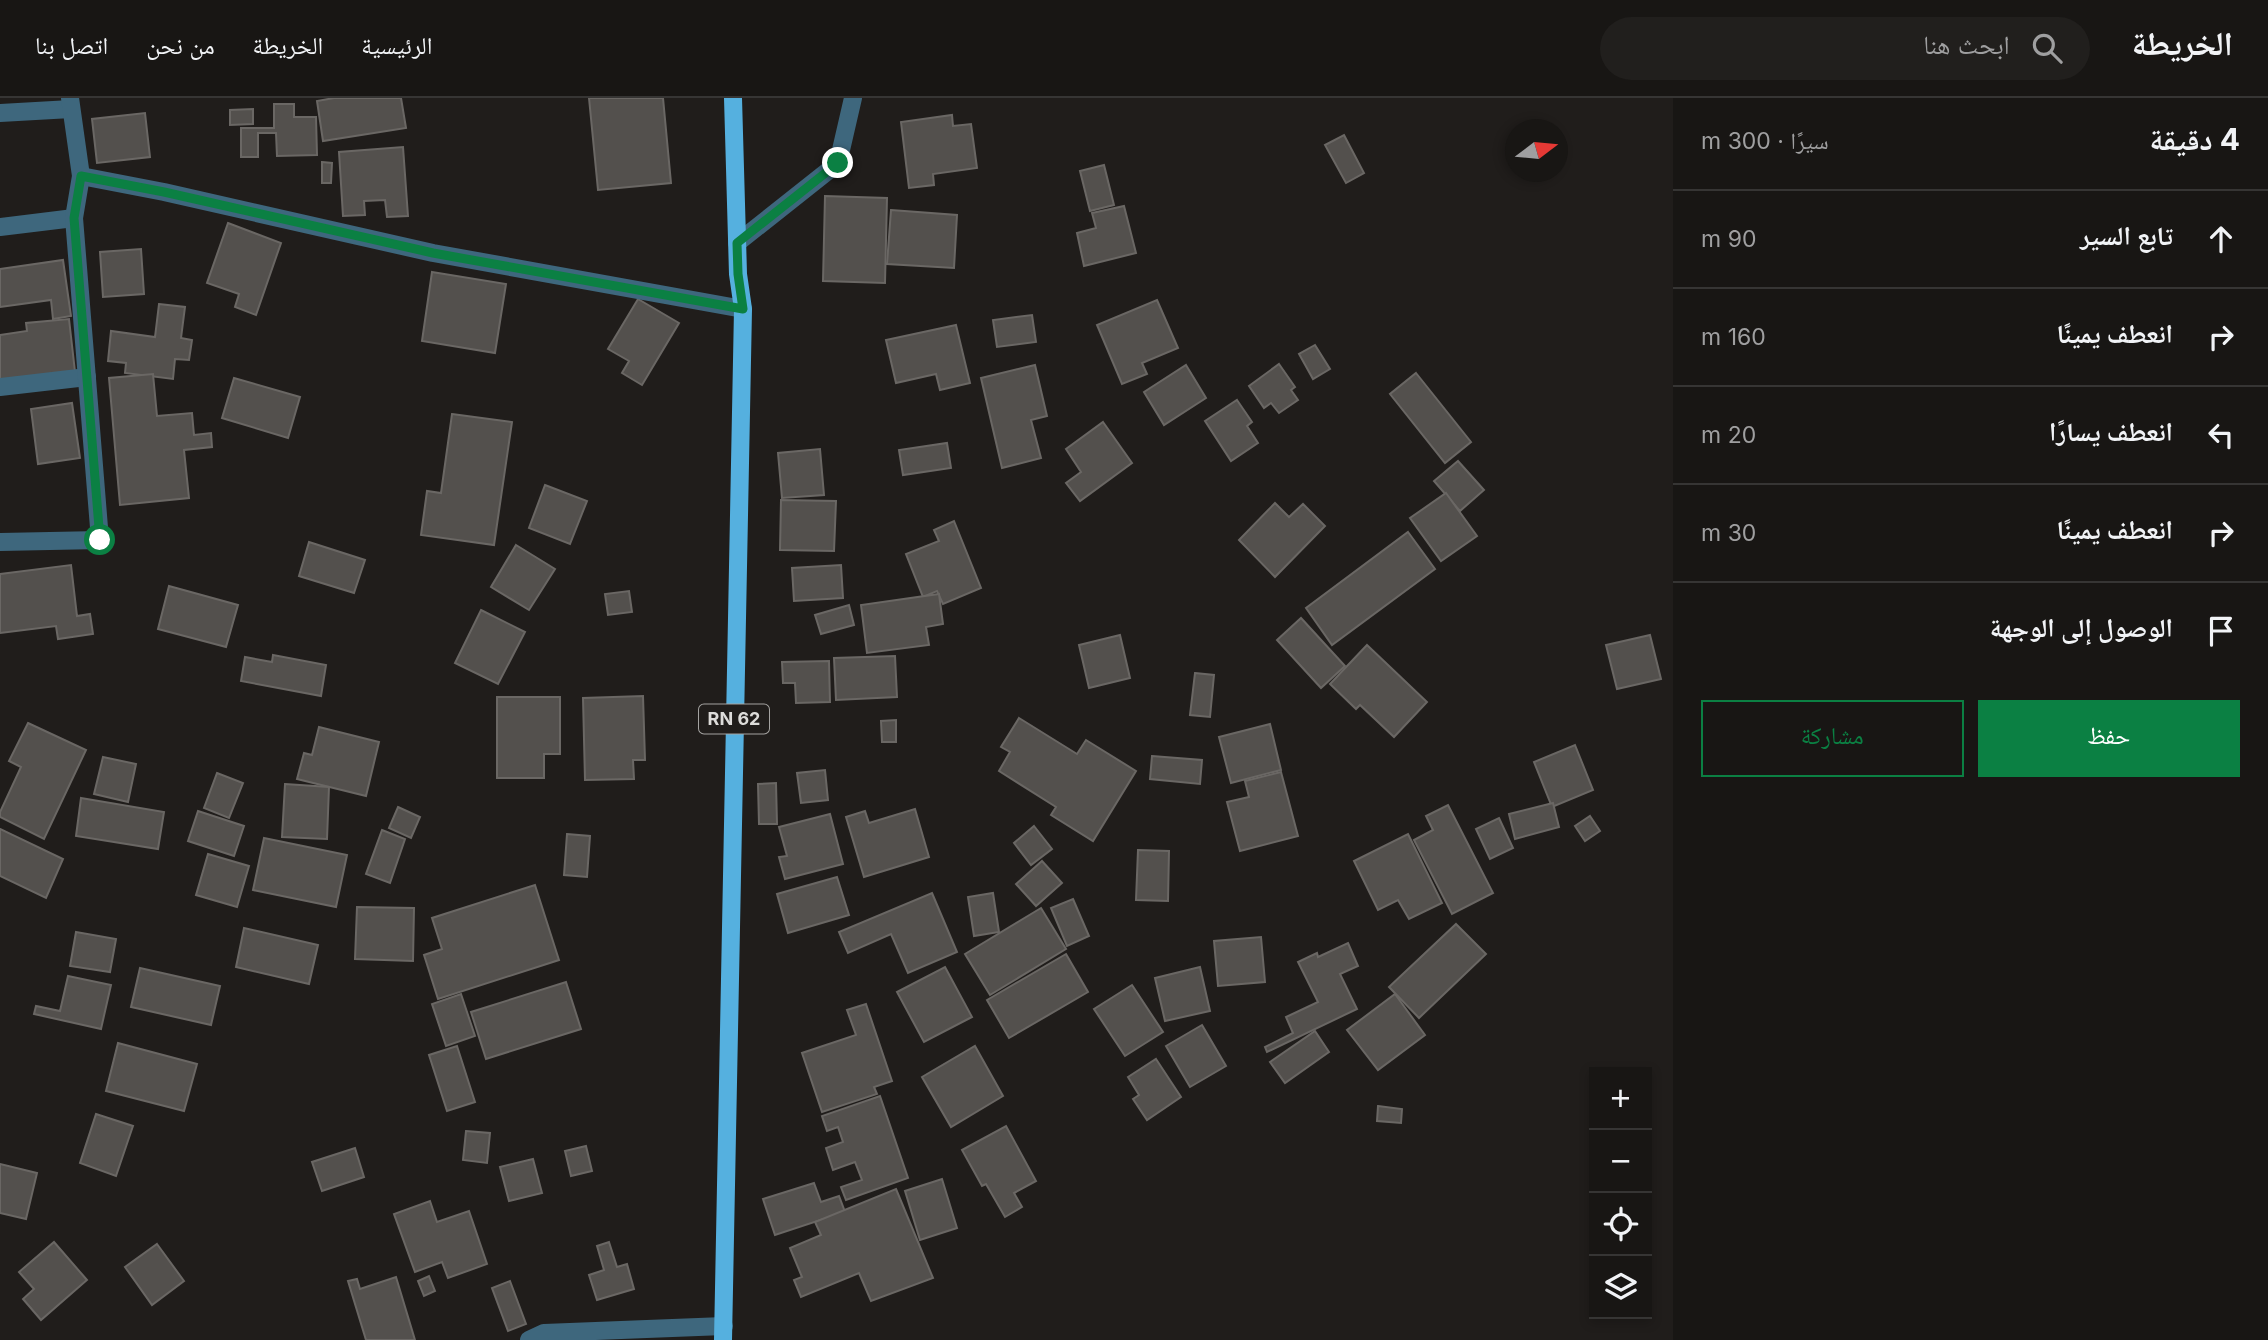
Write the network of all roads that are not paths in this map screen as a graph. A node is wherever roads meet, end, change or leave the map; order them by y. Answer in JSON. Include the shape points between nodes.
{"nodes":[{"id":1,"x":733,"y":98,"type":"edge"},
{"id":2,"x":853,"y":98,"type":"edge"},
{"id":3,"x":71,"y":104,"type":"edge"},
{"id":4,"x":0,"y":113,"type":"edge"},
{"id":5,"x":81,"y":176,"type":"junction"},
{"id":6,"x":74,"y":218,"type":"junction"},
{"id":7,"x":0,"y":227,"type":"edge"},
{"id":8,"x":737,"y":243,"type":"junction"},
{"id":9,"x":743,"y":309,"type":"junction"},
{"id":10,"x":87,"y":377,"type":"junction"},
{"id":11,"x":0,"y":387,"type":"edge"},
{"id":12,"x":0,"y":542,"type":"edge"},
{"id":13,"x":724,"y":1333,"type":"edge"},
{"id":14,"x":529,"y":1340,"type":"edge"}],
"edges":[{"from":1,"to":8,"type":"main road","number":"RN 62"},
{"from":2,"to":8,"type":"street","via":[[838,163]]},
{"from":3,"to":4,"type":"street"},
{"from":3,"to":5,"type":"street"},
{"from":5,"to":6,"type":"street"},
{"from":5,"to":9,"type":"street","via":[[433,253]]},
{"from":6,"to":7,"type":"street"},
{"from":6,"to":10,"type":"street"},
{"from":8,"to":9,"type":"main road","number":"RN 62"},
{"from":9,"to":13,"type":"main road","number":"RN 62"},
{"from":10,"to":11,"type":"street"},
{"from":10,"to":12,"type":"street","via":[[100,540]]},
{"from":13,"to":14,"type":"street","via":[[544,1333]]}]}
